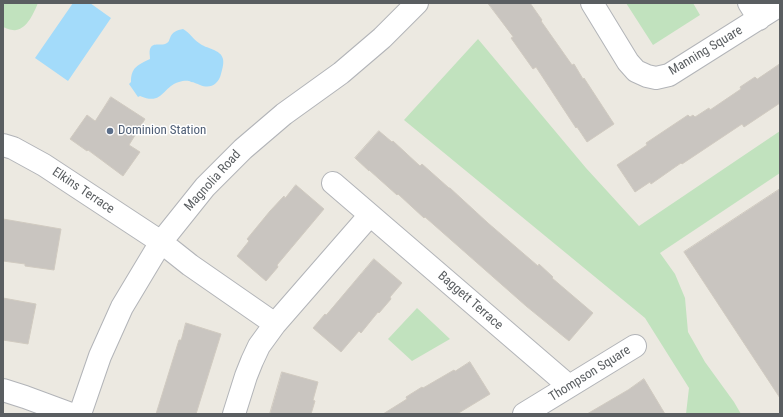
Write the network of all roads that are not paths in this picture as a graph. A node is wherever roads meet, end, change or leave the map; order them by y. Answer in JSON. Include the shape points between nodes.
{"nodes":[{"id":1,"x":417,"y":3,"type":"edge"},
{"id":2,"x":592,"y":3,"type":"edge"},
{"id":3,"x":780,"y":5,"type":"edge"},
{"id":4,"x":754,"y":11,"type":"edge"},
{"id":5,"x":3,"y":145,"type":"edge"},
{"id":6,"x":333,"y":183,"type":"dead end"},
{"id":7,"x":370,"y":215,"type":"junction"},
{"id":8,"x":160,"y":242,"type":"junction"},
{"id":9,"x":275,"y":324,"type":"junction"},
{"id":10,"x":635,"y":346,"type":"dead end"},
{"id":11,"x":569,"y":386,"type":"junction"},
{"id":12,"x":3,"y":390,"type":"edge"},
{"id":13,"x":71,"y":414,"type":"edge"},
{"id":14,"x":80,"y":414,"type":"edge"},
{"id":15,"x":234,"y":414,"type":"edge"},
{"id":16,"x":524,"y":414,"type":"edge"}],
"edges":[{"from":1,"to":8,"type":"street","name":"Magnolia Road","via":[[382,38],[243,149],[205,187]]},
{"from":2,"to":4,"type":"street","name":"Manning Square","via":[[628,62],[636,71],[656,78],[668,76]]},
{"from":3,"to":4,"type":"street","name":"Manning Square"},
{"from":5,"to":8,"type":"street","name":"Elkins Terrace","via":[[44,165]]},
{"from":6,"to":7,"type":"street","name":"Baggett Terrace"},
{"from":7,"to":9,"type":"street"},
{"from":7,"to":11,"type":"street","name":"Baggett Terrace"},
{"from":8,"to":9,"type":"street"},
{"from":8,"to":14,"type":"street","name":"Magnolia Road","via":[[122,307],[100,356]]},
{"from":9,"to":15,"type":"street","via":[[252,361]]},
{"from":10,"to":11,"type":"street","name":"Thompson Square"},
{"from":11,"to":16,"type":"street","name":"Thompson Square"},
{"from":12,"to":13,"type":"street"}]}
